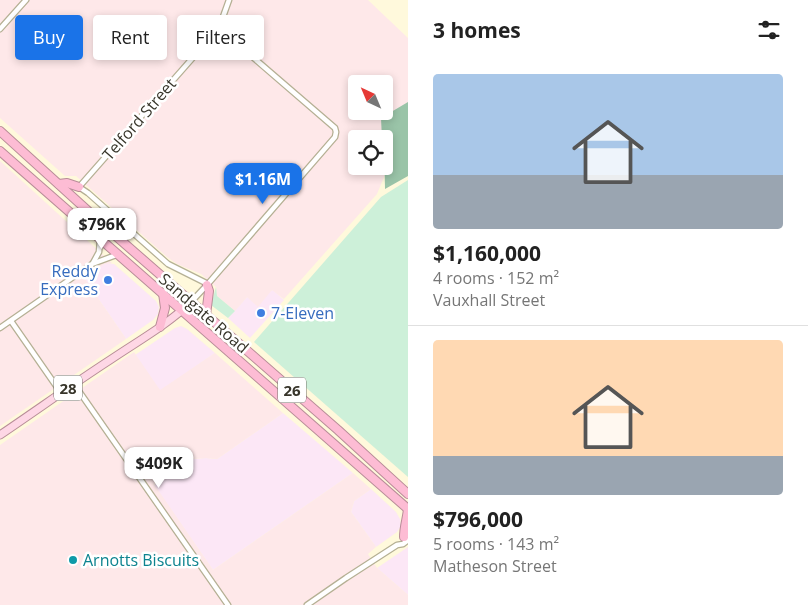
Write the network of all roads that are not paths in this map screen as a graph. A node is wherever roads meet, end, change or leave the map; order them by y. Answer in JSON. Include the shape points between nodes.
{"nodes":[{"id":1,"x":26,"y":0,"type":"edge"},
{"id":2,"x":229,"y":0,"type":"edge"},
{"id":3,"x":224,"y":15,"type":"edge"},
{"id":4,"x":0,"y":29,"type":"edge"},
{"id":5,"x":191,"y":60,"type":"edge"},
{"id":6,"x":256,"y":60,"type":"edge"},
{"id":7,"x":0,"y":132,"type":"edge"},
{"id":8,"x":0,"y":151,"type":"edge"},
{"id":9,"x":59,"y":184,"type":"junction"},
{"id":10,"x":79,"y":187,"type":"junction"},
{"id":11,"x":100,"y":238,"type":"junction"},
{"id":12,"x":119,"y":254,"type":"junction"},
{"id":13,"x":92,"y":264,"type":"junction"},
{"id":14,"x":207,"y":284,"type":"junction"},
{"id":15,"x":163,"y":293,"type":"junction"},
{"id":16,"x":191,"y":302,"type":"junction"},
{"id":17,"x":182,"y":310,"type":"junction"},
{"id":18,"x":206,"y":315,"type":"junction"},
{"id":19,"x":11,"y":321,"type":"junction"},
{"id":20,"x":160,"y":327,"type":"junction"},
{"id":21,"x":0,"y":328,"type":"edge"},
{"id":22,"x":74,"y":384,"type":"junction"},
{"id":23,"x":61,"y":393,"type":"junction"},
{"id":24,"x":0,"y":435,"type":"edge"},
{"id":25,"x":408,"y":494,"type":"edge"},
{"id":26,"x":408,"y":509,"type":"edge"},
{"id":27,"x":407,"y":537,"type":"edge"},
{"id":28,"x":314,"y":600,"type":"junction"},
{"id":29,"x":228,"y":605,"type":"edge"},
{"id":30,"x":307,"y":605,"type":"edge"},
{"id":31,"x":318,"y":605,"type":"edge"}],
"edges":[{"from":1,"to":4,"type":"street"},
{"from":2,"to":3,"type":"street","name":"Telford Street"},
{"from":5,"to":10,"type":"street","name":"Telford Street"},
{"from":6,"to":14,"type":"street","via":[[335,128],[335,137]]},
{"from":7,"to":9,"type":"highway","name":"Sandgate Road","number":"26"},
{"from":8,"to":11,"type":"highway","name":"Sandgate Road","number":"26"},
{"from":9,"to":10,"type":"highway"},
{"from":9,"to":16,"type":"highway","name":"Sandgate Road","number":"26"},
{"from":10,"to":14,"type":"street","name":"Sandgate Road","via":[[168,264]]},
{"from":11,"to":12,"type":"highway","name":"Sandgate Road","number":"26"},
{"from":11,"to":13,"type":"street","via":[[99,252]]},
{"from":12,"to":13,"type":"street"},
{"from":12,"to":15,"type":"highway","name":"Sandgate Road","number":"26"},
{"from":13,"to":19,"type":"street"},
{"from":14,"to":16,"type":"street"},
{"from":14,"to":18,"type":"highway"},
{"from":15,"to":17,"type":"highway","name":"Sandgate Road","number":"26"},
{"from":15,"to":20,"type":"highway","via":[[165,308]]},
{"from":16,"to":17,"type":"main road","number":"28"},
{"from":16,"to":18,"type":"highway","name":"Sandgate Road","number":"26"},
{"from":17,"to":20,"type":"main road","number":"28"},
{"from":17,"to":26,"type":"highway","name":"Sandgate Road","number":"26"},
{"from":18,"to":25,"type":"highway","name":"Sandgate Road","number":"26"},
{"from":19,"to":21,"type":"street"},
{"from":19,"to":23,"type":"street"},
{"from":20,"to":22,"type":"main road","number":"28"},
{"from":22,"to":23,"type":"main road","number":"28"},
{"from":22,"to":29,"type":"street"},
{"from":23,"to":24,"type":"main road","number":"28"},
{"from":26,"to":27,"type":"highway","via":[[404,529]]},
{"from":27,"to":28,"type":"street"},
{"from":28,"to":30,"type":"street"},
{"from":28,"to":31,"type":"street"}]}
